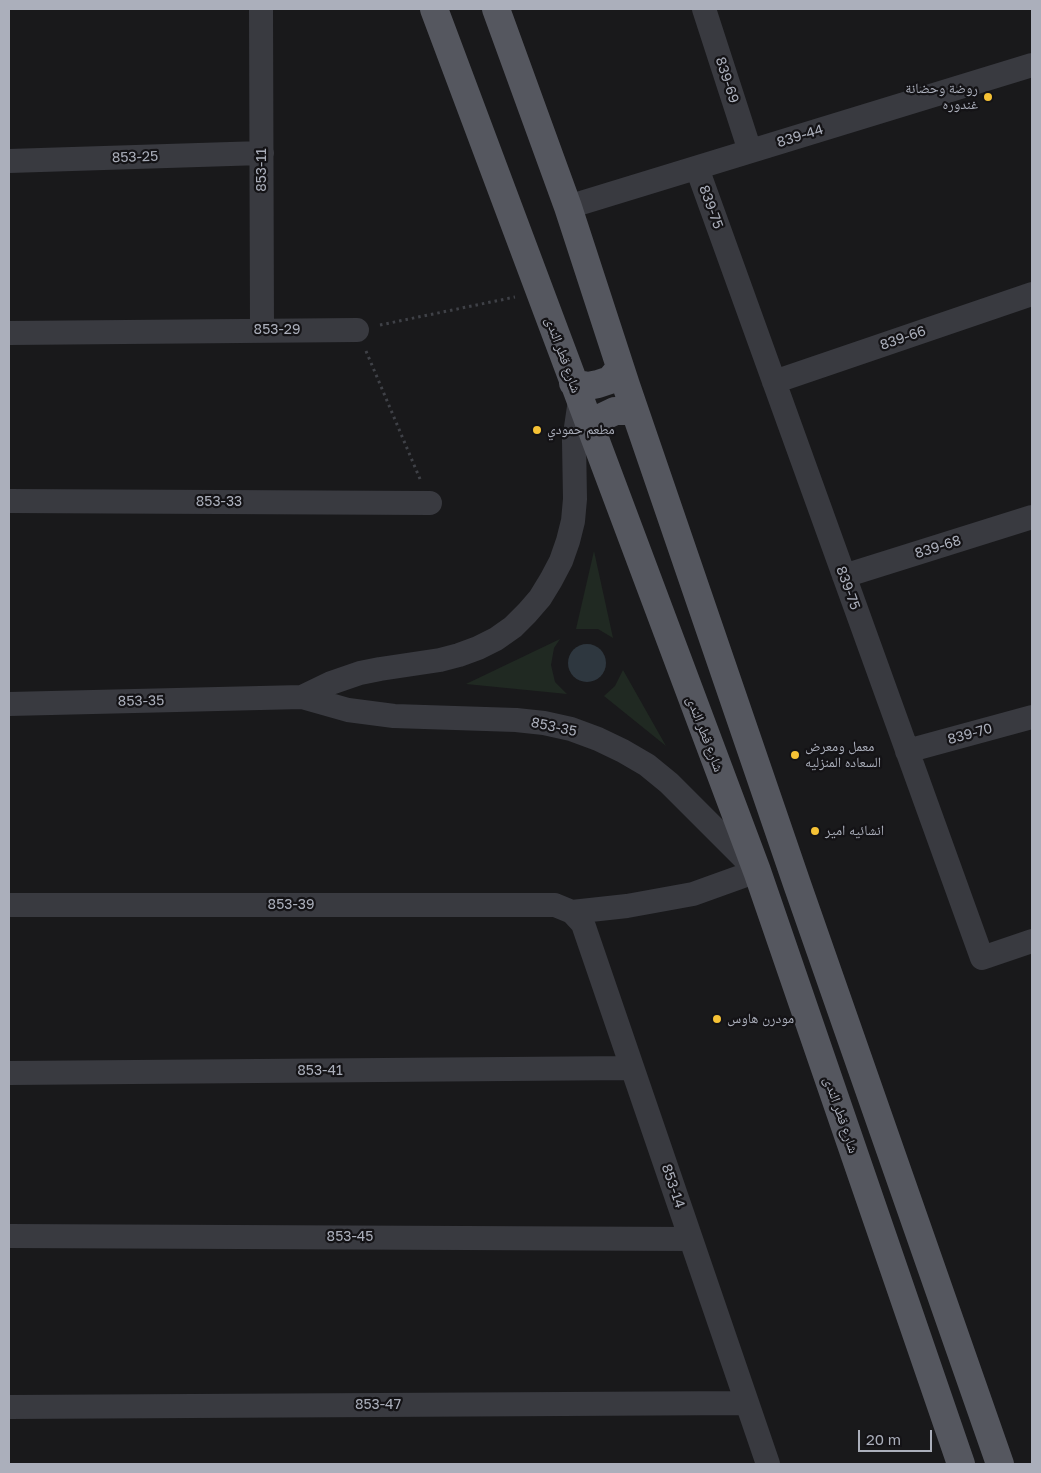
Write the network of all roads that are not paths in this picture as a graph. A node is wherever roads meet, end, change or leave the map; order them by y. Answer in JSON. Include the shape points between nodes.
{"nodes":[{"id":1,"x":261,"y":9,"type":"edge"},
{"id":2,"x":434,"y":9,"type":"edge"},
{"id":3,"x":496,"y":9,"type":"edge"},
{"id":4,"x":704,"y":9,"type":"edge"},
{"id":5,"x":1032,"y":65,"type":"edge"},
{"id":6,"x":750,"y":151,"type":"junction"},
{"id":7,"x":262,"y":153,"type":"junction"},
{"id":8,"x":9,"y":161,"type":"edge"},
{"id":9,"x":697,"y":168,"type":"junction"},
{"id":10,"x":568,"y":207,"type":"junction"},
{"id":11,"x":1032,"y":294,"type":"edge"},
{"id":12,"x":262,"y":330,"type":"junction"},
{"id":13,"x":357,"y":330,"type":"road end"},
{"id":14,"x":9,"y":333,"type":"edge"},
{"id":15,"x":620,"y":368,"type":"junction"},
{"id":16,"x":774,"y":382,"type":"junction"},
{"id":17,"x":577,"y":391,"type":"junction"},
{"id":18,"x":636,"y":415,"type":"junction"},
{"id":19,"x":590,"y":427,"type":"junction"},
{"id":20,"x":9,"y":501,"type":"edge"},
{"id":21,"x":430,"y":503,"type":"road end"},
{"id":22,"x":1032,"y":518,"type":"edge"},
{"id":23,"x":844,"y":576,"type":"junction"},
{"id":24,"x":302,"y":697,"type":"junction"},
{"id":25,"x":9,"y":704,"type":"edge"},
{"id":26,"x":1032,"y":717,"type":"edge"},
{"id":27,"x":907,"y":751,"type":"junction"},
{"id":28,"x":757,"y":871,"type":"junction"},
{"id":29,"x":9,"y":904,"type":"edge"},
{"id":30,"x":572,"y":912,"type":"junction"},
{"id":31,"x":1032,"y":941,"type":"edge"},
{"id":32,"x":632,"y":1068,"type":"junction"},
{"id":33,"x":9,"y":1072,"type":"edge"},
{"id":34,"x":9,"y":1236,"type":"edge"},
{"id":35,"x":690,"y":1238,"type":"junction"},
{"id":36,"x":747,"y":1403,"type":"junction"},
{"id":37,"x":9,"y":1407,"type":"edge"},
{"id":38,"x":768,"y":1464,"type":"edge"},
{"id":39,"x":961,"y":1464,"type":"edge"},
{"id":40,"x":1000,"y":1464,"type":"edge"}],
"edges":[{"from":1,"to":7,"type":"street","name":"853-11"},
{"from":2,"to":17,"type":"main road","name":"شارع قطر الندى"},
{"from":3,"to":10,"type":"main road"},
{"from":4,"to":6,"type":"street","name":"839-69"},
{"from":5,"to":6,"type":"street","name":"839-44"},
{"from":6,"to":9,"type":"street","name":"839-44"},
{"from":7,"to":8,"type":"street","name":"853-25"},
{"from":7,"to":12,"type":"street","name":"853-11"},
{"from":9,"to":10,"type":"street","name":"839-44"},
{"from":9,"to":16,"type":"street","name":"839-75"},
{"from":10,"to":15,"type":"main road"},
{"from":11,"to":16,"type":"street","name":"839-66"},
{"from":12,"to":13,"type":"street","name":"853-29"},
{"from":12,"to":14,"type":"street","name":"853-29"},
{"from":15,"to":17,"type":"main road","via":[[610,380]]},
{"from":15,"to":18,"type":"main road"},
{"from":16,"to":23,"type":"street","name":"839-75"},
{"from":17,"to":19,"type":"main road","name":"شارع قطر الندى"},
{"from":17,"to":24,"type":"street","name":"853-35","via":[[573,520],[560,562],[540,598],[527,613],[513,627],[478,648],[440,660],[360,673]]},
{"from":18,"to":19,"type":"main road","via":[[630,411],[614,411],[594,421]]},
{"from":18,"to":40,"type":"main road"},
{"from":19,"to":28,"type":"main road","name":"شارع قطر الندى"},
{"from":20,"to":21,"type":"street","name":"853-33"},
{"from":22,"to":23,"type":"street","name":"839-68"},
{"from":23,"to":27,"type":"street","name":"839-75"},
{"from":24,"to":25,"type":"street","name":"853-35"},
{"from":24,"to":28,"type":"street","name":"853-35","via":[[348,710],[394,716],[544,723],[598,739],[623,751],[669,783]]},
{"from":26,"to":27,"type":"street","name":"839-70"},
{"from":27,"to":31,"type":"street","name":"839-75","via":[[982,958]]},
{"from":28,"to":30,"type":"street","via":[[693,894]]},
{"from":28,"to":39,"type":"main road","name":"شارع قطر الندى"},
{"from":29,"to":30,"type":"street","name":"853-39","via":[[555,905]]},
{"from":30,"to":32,"type":"street","name":"853-14","via":[[583,924]]},
{"from":32,"to":33,"type":"street","name":"853-41"},
{"from":32,"to":35,"type":"street","name":"853-14"},
{"from":34,"to":35,"type":"street","name":"853-45"},
{"from":35,"to":36,"type":"street","name":"853-14"},
{"from":36,"to":37,"type":"street","name":"853-47"},
{"from":36,"to":38,"type":"street","name":"853-14"}]}
